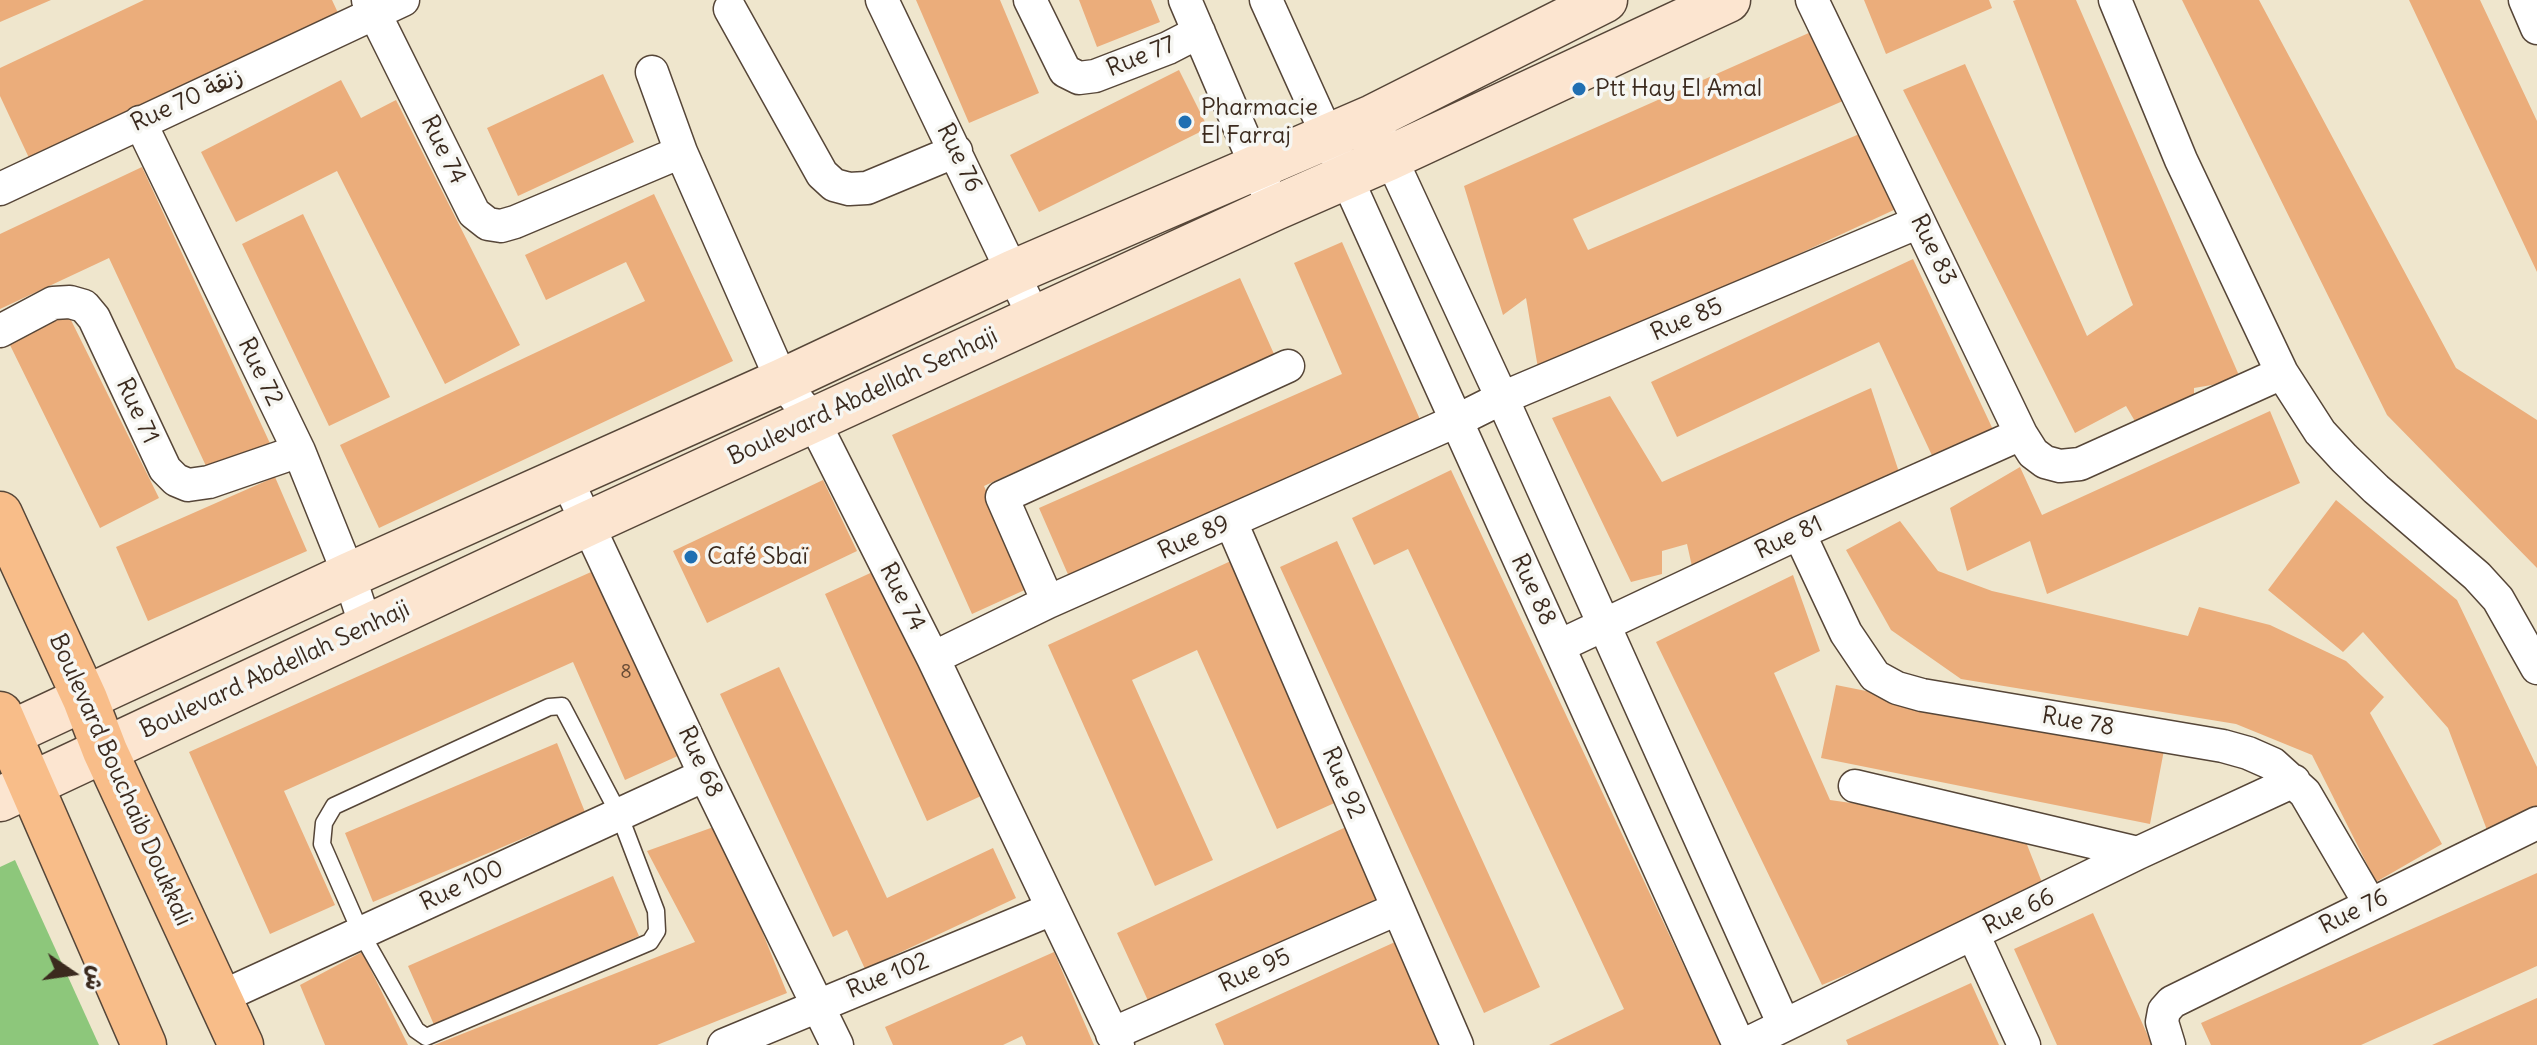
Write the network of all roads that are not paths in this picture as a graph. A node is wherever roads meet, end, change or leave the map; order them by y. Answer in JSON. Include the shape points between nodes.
{"nodes":[{"id":1,"x":882,"y":0,"type":"edge"},
{"id":2,"x":1030,"y":0,"type":"edge"},
{"id":3,"x":1185,"y":0,"type":"edge"},
{"id":4,"x":1266,"y":0,"type":"edge"},
{"id":5,"x":1605,"y":0,"type":"edge"},
{"id":6,"x":1728,"y":0,"type":"edge"},
{"id":7,"x":1812,"y":0,"type":"edge"},
{"id":8,"x":2115,"y":0,"type":"edge"},
{"id":9,"x":2525,"y":0,"type":"edge"},
{"id":10,"x":382,"y":4,"type":"edge"},
{"id":11,"x":730,"y":9,"type":"dead end"},
{"id":12,"x":2537,"y":28,"type":"edge"},
{"id":13,"x":1199,"y":32,"type":"junction"},
{"id":14,"x":652,"y":72,"type":"dead end"},
{"id":15,"x":1373,"y":117,"type":"junction"},
{"id":16,"x":140,"y":122,"type":"junction"},
{"id":17,"x":1329,"y":135,"type":"junction"},
{"id":18,"x":956,"y":151,"type":"junction"},
{"id":19,"x":681,"y":152,"type":"junction"},
{"id":20,"x":1389,"y":158,"type":"junction"},
{"id":21,"x":1256,"y":167,"type":"junction"},
{"id":22,"x":1345,"y":176,"type":"junction"},
{"id":23,"x":0,"y":189,"type":"edge"},
{"id":24,"x":1275,"y":208,"type":"junction"},
{"id":25,"x":1919,"y":222,"type":"junction"},
{"id":26,"x":1014,"y":272,"type":"junction"},
{"id":27,"x":1034,"y":317,"type":"junction"},
{"id":28,"x":0,"y":331,"type":"edge"},
{"id":29,"x":1288,"y":366,"type":"dead end"},
{"id":30,"x":2282,"y":373,"type":"junction"},
{"id":31,"x":782,"y":381,"type":"junction"},
{"id":32,"x":1502,"y":398,"type":"junction"},
{"id":33,"x":813,"y":420,"type":"junction"},
{"id":34,"x":1456,"y":421,"type":"junction"},
{"id":35,"x":2021,"y":434,"type":"junction"},
{"id":36,"x":299,"y":451,"type":"junction"},
{"id":37,"x":566,"y":478,"type":"junction"},
{"id":38,"x":0,"y":514,"type":"edge"},
{"id":39,"x":1231,"y":522,"type":"junction"},
{"id":40,"x":589,"y":523,"type":"junction"},
{"id":41,"x":1799,"y":533,"type":"junction"},
{"id":42,"x":349,"y":575,"type":"junction"},
{"id":43,"x":1048,"y":602,"type":"junction"},
{"id":44,"x":1605,"y":626,"type":"junction"},
{"id":45,"x":366,"y":627,"type":"junction"},
{"id":46,"x":1559,"y":646,"type":"junction"},
{"id":47,"x":933,"y":658,"type":"junction"},
{"id":48,"x":2537,"y":668,"type":"edge"},
{"id":49,"x":85,"y":699,"type":"junction"},
{"id":50,"x":3,"y":728,"type":"edge"},
{"id":51,"x":105,"y":751,"type":"junction"},
{"id":52,"x":705,"y":775,"type":"junction"},
{"id":53,"x":2294,"y":781,"type":"junction"},
{"id":54,"x":1855,"y":786,"type":"dead end"},
{"id":55,"x":16,"y":791,"type":"edge"},
{"id":56,"x":619,"y":814,"type":"junction"},
{"id":57,"x":2537,"y":823,"type":"edge"},
{"id":58,"x":2138,"y":853,"type":"junction"},
{"id":59,"x":2370,"y":904,"type":"junction"},
{"id":60,"x":1052,"y":909,"type":"junction"},
{"id":61,"x":1397,"y":909,"type":"junction"},
{"id":62,"x":361,"y":933,"type":"junction"},
{"id":63,"x":1973,"y":934,"type":"junction"},
{"id":64,"x":219,"y":998,"type":"junction"},
{"id":65,"x":818,"y":1005,"type":"junction"},
{"id":66,"x":1784,"y":1025,"type":"junction"},
{"id":67,"x":1115,"y":1040,"type":"edge"},
{"id":68,"x":144,"y":1045,"type":"edge"},
{"id":69,"x":241,"y":1045,"type":"edge"},
{"id":70,"x":724,"y":1045,"type":"edge"},
{"id":71,"x":837,"y":1045,"type":"edge"},
{"id":72,"x":1457,"y":1045,"type":"edge"},
{"id":73,"x":1742,"y":1045,"type":"edge"},
{"id":74,"x":2024,"y":1045,"type":"edge"},
{"id":75,"x":2169,"y":1045,"type":"edge"}],
"edges":[{"from":1,"to":18,"type":"street","name":"Rue 76"},
{"from":2,"to":13,"type":"street","name":"Rue 77","via":[[1065,71],[1079,78]]},
{"from":3,"to":13,"type":"street"},
{"from":4,"to":17,"type":"street","name":"Rue 88"},
{"from":5,"to":15,"type":"street","name":"Boulevard Abdellah Senhaji"},
{"from":6,"to":20,"type":"street","name":"Boulevard Abdellah Senhaji"},
{"from":7,"to":25,"type":"street","name":"Rue 83"},
{"from":8,"to":30,"type":"street","via":[[2181,160]]},
{"from":9,"to":12,"type":"street"},
{"from":10,"to":16,"type":"street","name":"Rue 70 زنقة"},
{"from":10,"to":19,"type":"street","name":"Rue 74","via":[[474,213],[488,224],[515,222]]},
{"from":11,"to":18,"type":"street","via":[[822,174],[834,185],[867,188]]},
{"from":13,"to":21,"type":"street"},
{"from":14,"to":19,"type":"street","name":"Rue 74"},
{"from":15,"to":17,"type":"street","name":"Boulevard Abdellah Senhaji"},
{"from":15,"to":20,"type":"street"},
{"from":16,"to":23,"type":"street","name":"Rue 70 زنقة"},
{"from":16,"to":36,"type":"street","name":"Rue 72"},
{"from":17,"to":21,"type":"street","name":"Boulevard Abdellah Senhaji"},
{"from":17,"to":22,"type":"street","name":"Rue 88"},
{"from":18,"to":26,"type":"street","name":"Rue 76"},
{"from":19,"to":31,"type":"street","name":"Rue 74"},
{"from":20,"to":22,"type":"street","name":"Boulevard Abdellah Senhaji"},
{"from":20,"to":32,"type":"street"},
{"from":21,"to":24,"type":"street"},
{"from":21,"to":26,"type":"street","name":"Boulevard Abdellah Senhaji"},
{"from":22,"to":24,"type":"street","name":"Boulevard Abdellah Senhaji"},
{"from":22,"to":34,"type":"street","name":"Rue 88"},
{"from":24,"to":27,"type":"street","name":"Boulevard Abdellah Senhaji"},
{"from":25,"to":32,"type":"street","name":"Rue 85"},
{"from":25,"to":35,"type":"street","name":"Rue 83"},
{"from":26,"to":27,"type":"street","name":"Rue 76"},
{"from":26,"to":31,"type":"street","name":"Boulevard Abdellah Senhaji"},
{"from":27,"to":33,"type":"street","name":"Boulevard Abdellah Senhaji"},
{"from":28,"to":36,"type":"street","name":"Rue 71","via":[[53,303],[84,306],[165,469],[188,485]]},
{"from":29,"to":43,"type":"street","via":[[1002,497]]},
{"from":30,"to":35,"type":"street","name":"Rue 83","via":[[2080,464],[2045,462]]},
{"from":30,"to":48,"type":"street","via":[[2320,432],[2344,458],[2498,599]]},
{"from":31,"to":33,"type":"street","name":"Rue 74"},
{"from":31,"to":37,"type":"street","name":"Boulevard Abdellah Senhaji"},
{"from":32,"to":34,"type":"street","name":"Rue 85"},
{"from":32,"to":44,"type":"street"},
{"from":33,"to":40,"type":"street","name":"Boulevard Abdellah Senhaji"},
{"from":33,"to":47,"type":"street","name":"Rue 74"},
{"from":34,"to":39,"type":"street","name":"Rue 89"},
{"from":34,"to":46,"type":"street","name":"Rue 88"},
{"from":35,"to":41,"type":"street","name":"Rue 81"},
{"from":36,"to":42,"type":"street","name":"Rue 72"},
{"from":37,"to":40,"type":"street","name":"Rue 68"},
{"from":37,"to":42,"type":"street","name":"Boulevard Abdellah Senhaji"},
{"from":38,"to":49,"type":"main road","name":"Boulevard Bouchaib Doukkali"},
{"from":39,"to":43,"type":"street","name":"Rue 89"},
{"from":39,"to":61,"type":"street","name":"Rue 92"},
{"from":40,"to":45,"type":"street","name":"Boulevard Abdellah Senhaji"},
{"from":40,"to":52,"type":"street","name":"Rue 68"},
{"from":41,"to":44,"type":"street","name":"Rue 81"},
{"from":41,"to":53,"type":"street","name":"Rue 78","via":[[1859,654],[1875,676],[1897,688],[2223,746],[2273,764]]},
{"from":42,"to":45,"type":"street","name":"Rue 72"},
{"from":42,"to":49,"type":"street","name":"Boulevard Abdellah Senhaji"},
{"from":43,"to":47,"type":"street","name":"Rue 89"},
{"from":44,"to":46,"type":"street","name":"Rue 81"},
{"from":44,"to":66,"type":"street"},
{"from":45,"to":51,"type":"street","name":"Boulevard Abdellah Senhaji"},
{"from":46,"to":73,"type":"street","name":"Rue 88"},
{"from":47,"to":60,"type":"street","name":"Rue 74"},
{"from":49,"to":50,"type":"street","name":"Boulevard Abdellah Senhaji"},
{"from":49,"to":51,"type":"main road","name":"Boulevard Bouchaib Doukkali"},
{"from":50,"to":55,"type":"main road"},
{"from":51,"to":55,"type":"street","name":"Boulevard Abdellah Senhaji"},
{"from":51,"to":64,"type":"main road","name":"Boulevard Bouchaib Doukkali"},
{"from":52,"to":56,"type":"street","name":"Rue 100"},
{"from":52,"to":65,"type":"street","name":"Rue 68"},
{"from":53,"to":58,"type":"street","name":"Rue 66"},
{"from":53,"to":59,"type":"street","name":"Rue 78"},
{"from":54,"to":58,"type":"street"},
{"from":55,"to":68,"type":"main road"},
{"from":56,"to":62,"type":"street","name":"Rue 100"},
{"from":56,"to":62,"type":"lane","via":[[656,911],[657,931],[650,942],[426,1037],[416,1030]]},
{"from":56,"to":62,"type":"lane","via":[[562,706],[549,707],[362,793],[334,806],[324,823],[322,844]]},
{"from":57,"to":59,"type":"street","name":"Rue 76"},
{"from":58,"to":63,"type":"street","name":"Rue 66"},
{"from":59,"to":75,"type":"street","name":"Rue 76","via":[[2172,1002],[2162,1022]]},
{"from":60,"to":65,"type":"street","name":"Rue 102"},
{"from":60,"to":67,"type":"street","name":"Rue 74"},
{"from":61,"to":67,"type":"street","name":"Rue 95"},
{"from":61,"to":72,"type":"street","name":"Rue 92"},
{"from":62,"to":64,"type":"street","name":"Rue 100"},
{"from":63,"to":66,"type":"street","name":"Rue 66"},
{"from":63,"to":74,"type":"street"},
{"from":64,"to":69,"type":"main road","name":"Boulevard Bouchaib Doukkali"},
{"from":65,"to":70,"type":"street","name":"Rue 102"},
{"from":65,"to":71,"type":"street","name":"Rue 68"},
{"from":66,"to":73,"type":"street","name":"Rue 66"}]}
